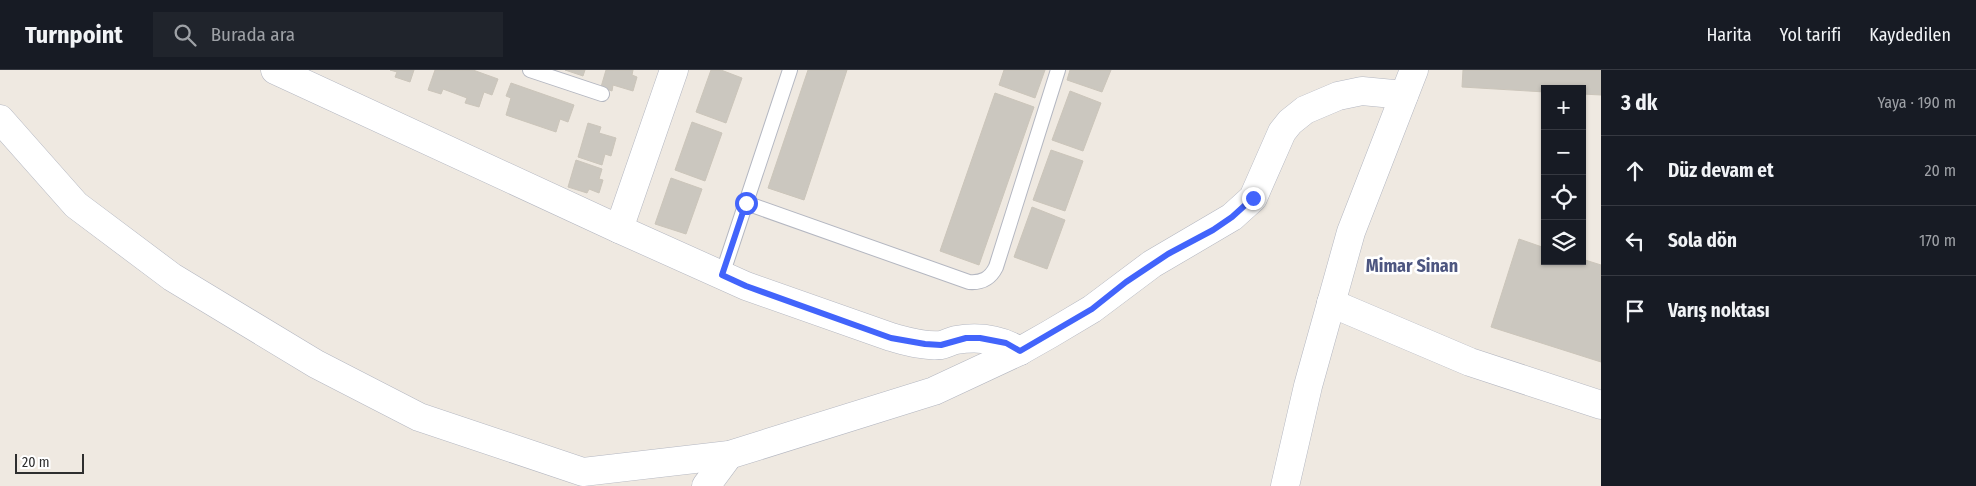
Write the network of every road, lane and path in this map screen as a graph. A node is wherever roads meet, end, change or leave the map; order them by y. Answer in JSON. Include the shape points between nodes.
{"nodes":[{"id":1,"x":274,"y":70,"type":"edge"},
{"id":2,"x":530,"y":70,"type":"edge"},
{"id":3,"x":674,"y":70,"type":"edge"},
{"id":4,"x":790,"y":70,"type":"edge"},
{"id":5,"x":1058,"y":70,"type":"edge"},
{"id":6,"x":1414,"y":70,"type":"edge"},
{"id":7,"x":602,"y":94,"type":"dead end"},
{"id":8,"x":1404,"y":95,"type":"junction"},
{"id":9,"x":0,"y":120,"type":"edge"},
{"id":10,"x":746,"y":203,"type":"junction"},
{"id":11,"x":619,"y":229,"type":"junction"},
{"id":12,"x":722,"y":275,"type":"junction"},
{"id":13,"x":1331,"y":303,"type":"junction"},
{"id":14,"x":1020,"y":351,"type":"junction"},
{"id":15,"x":1601,"y":405,"type":"edge"},
{"id":16,"x":730,"y":455,"type":"junction"},
{"id":17,"x":706,"y":486,"type":"edge"},
{"id":18,"x":1285,"y":486,"type":"edge"}],
"edges":[{"from":1,"to":11,"type":"street"},
{"from":2,"to":7,"type":"lane"},
{"from":3,"to":11,"type":"street"},
{"from":4,"to":10,"type":"lane"},
{"from":5,"to":10,"type":"lane","via":[[996,267],[982,282],[969,282]]},
{"from":6,"to":8,"type":"street"},
{"from":8,"to":13,"type":"street","via":[[1351,232]]},
{"from":8,"to":14,"type":"street","via":[[1362,91],[1338,96],[1305,110],[1282,132],[1253,198],[1232,217],[1152,264],[1092,309]]},
{"from":9,"to":16,"type":"street","via":[[76,205],[172,277],[316,364],[420,417],[583,472]]},
{"from":10,"to":12,"type":"lane"},
{"from":11,"to":12,"type":"street"},
{"from":12,"to":14,"type":"street","via":[[891,338],[941,345],[980,338],[1006,343]]},
{"from":13,"to":15,"type":"street","via":[[1470,362]]},
{"from":13,"to":18,"type":"street"},
{"from":14,"to":16,"type":"street","via":[[934,391]]},
{"from":16,"to":17,"type":"street"}]}
